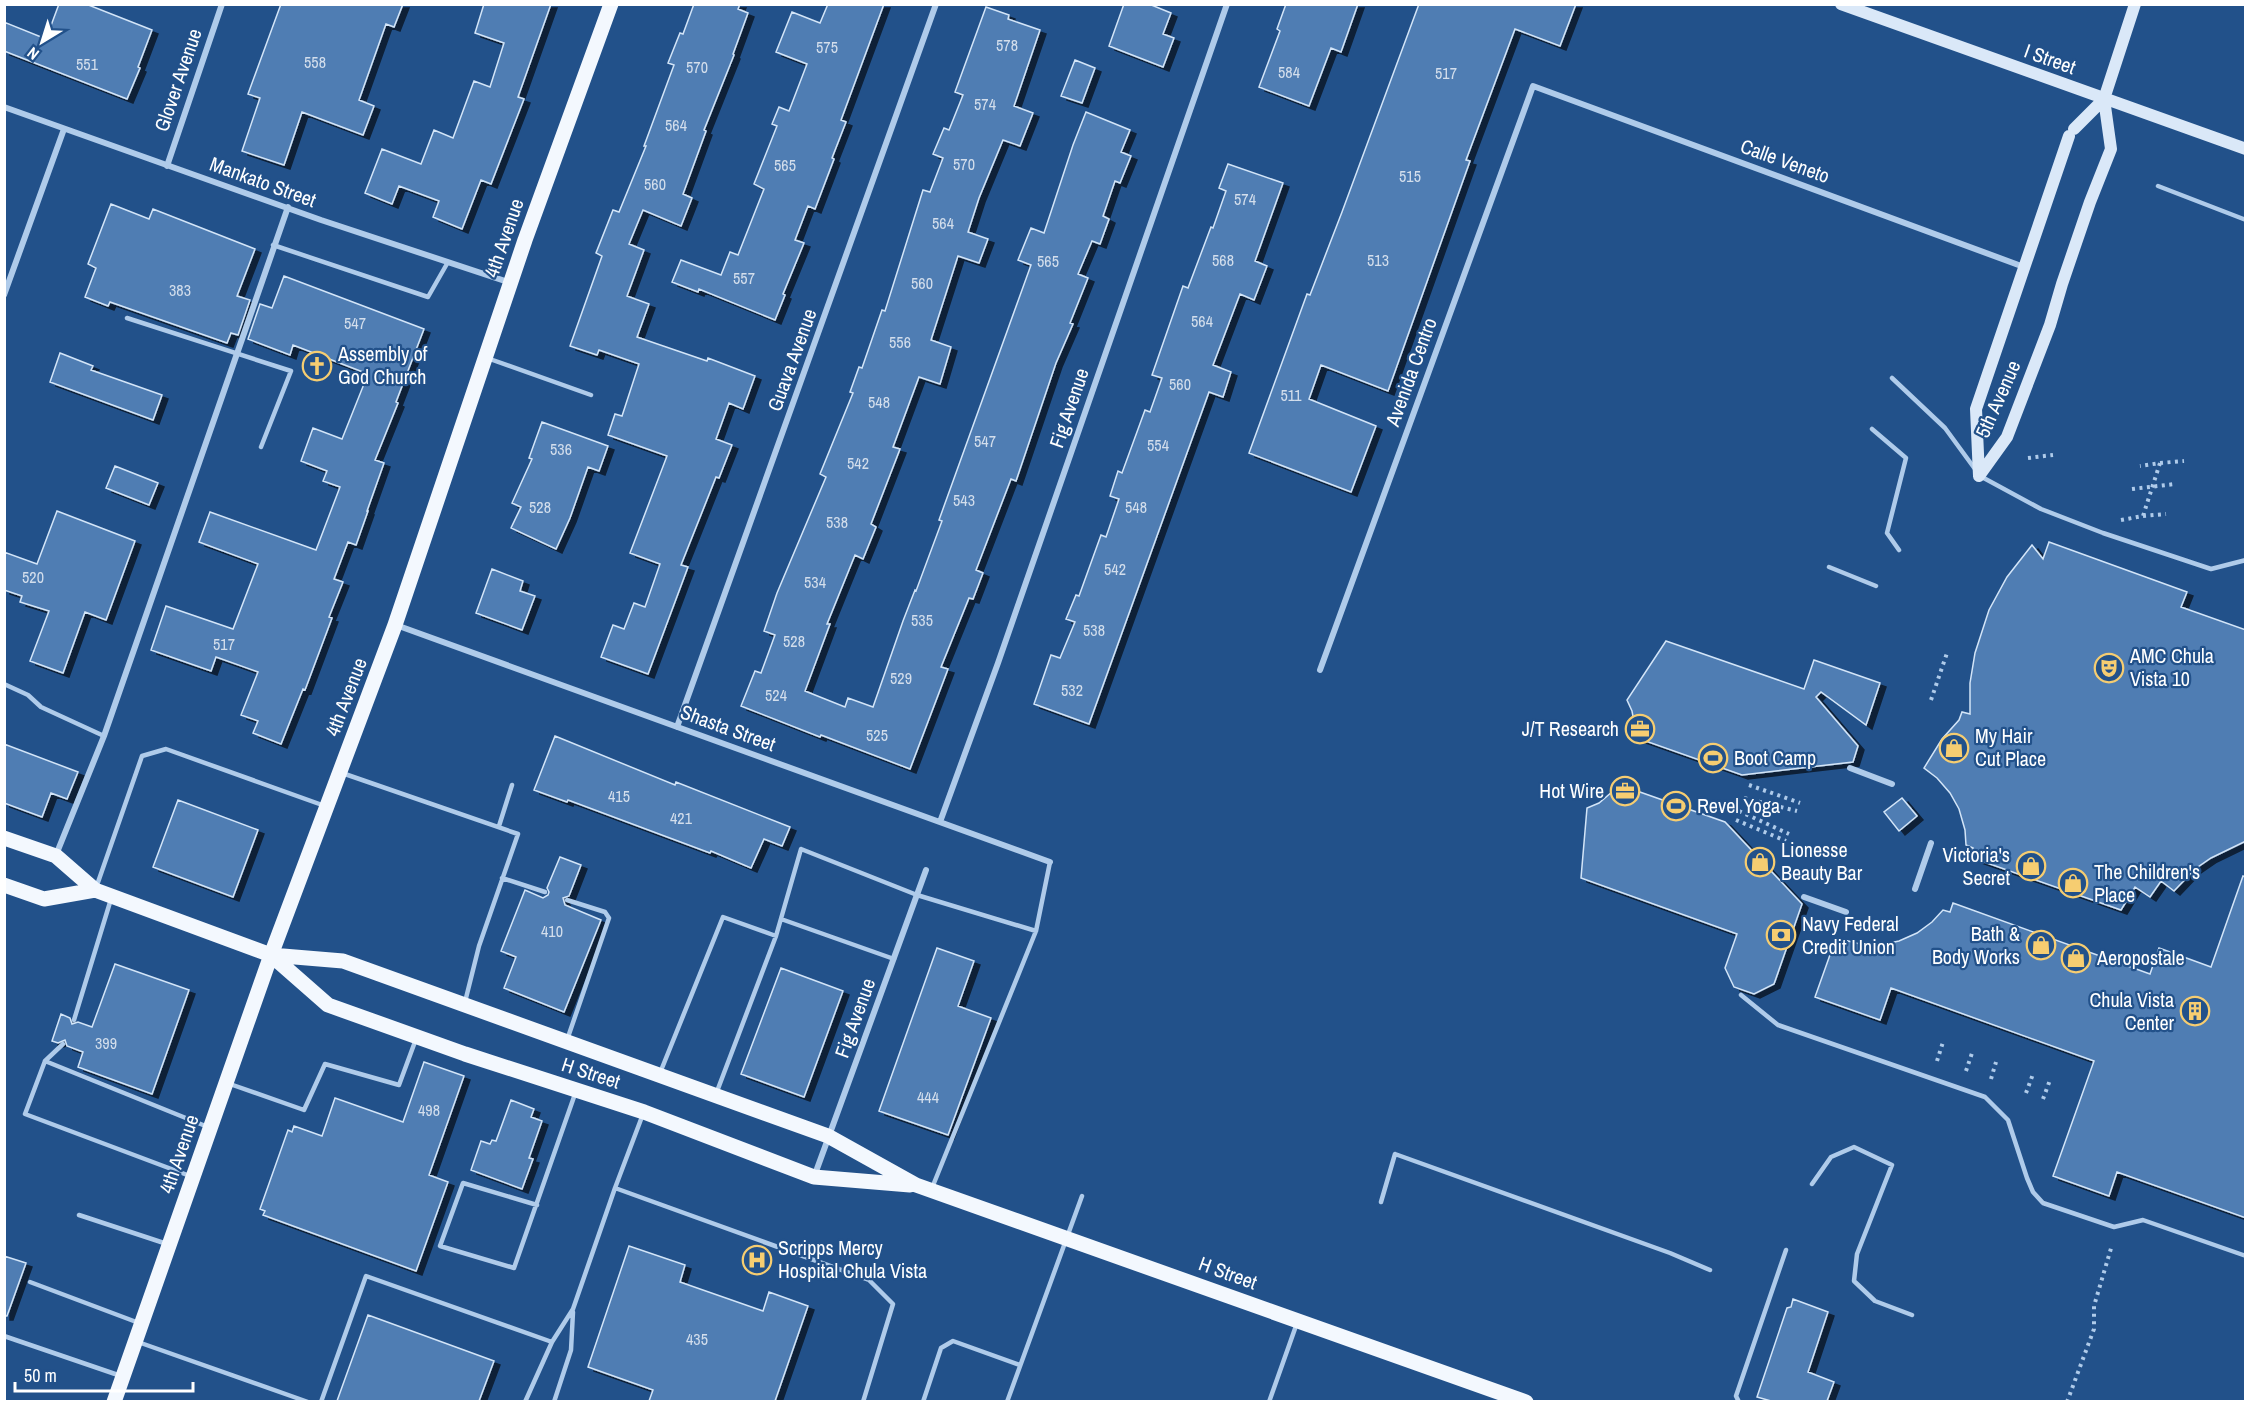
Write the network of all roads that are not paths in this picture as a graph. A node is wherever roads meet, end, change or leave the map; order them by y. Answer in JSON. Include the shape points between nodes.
{"nodes":[{"id":1,"x":222,"y":4,"type":"edge"},
{"id":2,"x":611,"y":4,"type":"edge"},
{"id":3,"x":936,"y":4,"type":"edge"},
{"id":4,"x":1227,"y":4,"type":"edge"},
{"id":5,"x":1841,"y":4,"type":"edge"},
{"id":6,"x":2135,"y":4,"type":"edge"},
{"id":7,"x":1533,"y":86,"type":"joint"},
{"id":8,"x":2104,"y":99,"type":"junction"},
{"id":9,"x":4,"y":107,"type":"edge"},
{"id":10,"x":64,"y":129,"type":"junction"},
{"id":11,"x":2246,"y":149,"type":"edge"},
{"id":12,"x":167,"y":166,"type":"junction"},
{"id":13,"x":2158,"y":186,"type":"dead end"},
{"id":14,"x":288,"y":207,"type":"junction"},
{"id":15,"x":2246,"y":220,"type":"edge"},
{"id":16,"x":273,"y":245,"type":"junction"},
{"id":17,"x":448,"y":262,"type":"junction"},
{"id":18,"x":2024,"y":267,"type":"junction"},
{"id":19,"x":511,"y":283,"type":"junction"},
{"id":20,"x":4,"y":295,"type":"edge"},
{"id":21,"x":127,"y":318,"type":"dead end"},
{"id":22,"x":236,"y":354,"type":"junction"},
{"id":23,"x":485,"y":357,"type":"junction"},
{"id":24,"x":1892,"y":378,"type":"dead end"},
{"id":25,"x":591,"y":394,"type":"dead end"},
{"id":26,"x":1872,"y":429,"type":"dead end"},
{"id":27,"x":261,"y":447,"type":"dead end"},
{"id":28,"x":1979,"y":476,"type":"junction"},
{"id":29,"x":1899,"y":550,"type":"dead end"},
{"id":30,"x":2246,"y":560,"type":"edge"},
{"id":31,"x":1828,"y":567,"type":"dead end"},
{"id":32,"x":1876,"y":586,"type":"dead end"},
{"id":33,"x":395,"y":625,"type":"junction"},
{"id":34,"x":1320,"y":670,"type":"dead end"},
{"id":35,"x":4,"y":684,"type":"edge"},
{"id":36,"x":677,"y":727,"type":"junction"},
{"id":37,"x":104,"y":736,"type":"junction"},
{"id":38,"x":1850,"y":768,"type":"dead end"},
{"id":39,"x":340,"y":773,"type":"junction"},
{"id":40,"x":1892,"y":784,"type":"dead end"},
{"id":41,"x":512,"y":785,"type":"dead end"},
{"id":42,"x":328,"y":807,"type":"junction"},
{"id":43,"x":940,"y":822,"type":"junction"},
{"id":44,"x":499,"y":826,"type":"junction"},
{"id":45,"x":4,"y":838,"type":"edge"},
{"id":46,"x":1930,"y":843,"type":"dead end"},
{"id":47,"x":56,"y":856,"type":"junction"},
{"id":48,"x":1050,"y":862,"type":"joint"},
{"id":49,"x":926,"y":870,"type":"dead end"},
{"id":50,"x":502,"y":878,"type":"junction"},
{"id":51,"x":4,"y":885,"type":"edge"},
{"id":52,"x":1915,"y":889,"type":"dead end"},
{"id":53,"x":95,"y":890,"type":"junction"},
{"id":54,"x":545,"y":892,"type":"dead end"},
{"id":55,"x":916,"y":895,"type":"junction"},
{"id":56,"x":112,"y":896,"type":"junction"},
{"id":57,"x":1804,"y":897,"type":"dead end"},
{"id":58,"x":567,"y":900,"type":"dead end"},
{"id":59,"x":1846,"y":912,"type":"dead end"},
{"id":60,"x":780,"y":919,"type":"junction"},
{"id":61,"x":1036,"y":931,"type":"junction"},
{"id":62,"x":776,"y":936,"type":"junction"},
{"id":63,"x":271,"y":955,"type":"junction"},
{"id":64,"x":894,"y":959,"type":"junction"},
{"id":65,"x":1741,"y":995,"type":"dead end"},
{"id":66,"x":464,"y":1005,"type":"junction"},
{"id":67,"x":74,"y":1020,"type":"dead end"},
{"id":68,"x":417,"y":1036,"type":"junction"},
{"id":69,"x":566,"y":1042,"type":"junction"},
{"id":70,"x":63,"y":1044,"type":"dead end"},
{"id":71,"x":45,"y":1061,"type":"junction"},
{"id":72,"x":659,"y":1075,"type":"junction"},
{"id":73,"x":226,"y":1083,"type":"junction"},
{"id":74,"x":576,"y":1090,"type":"junction"},
{"id":75,"x":715,"y":1096,"type":"junction"},
{"id":76,"x":644,"y":1112,"type":"junction"},
{"id":77,"x":211,"y":1128,"type":"junction"},
{"id":78,"x":828,"y":1136,"type":"junction"},
{"id":79,"x":194,"y":1177,"type":"junction"},
{"id":80,"x":814,"y":1177,"type":"junction"},
{"id":81,"x":1812,"y":1184,"type":"dead end"},
{"id":82,"x":916,"y":1185,"type":"junction"},
{"id":83,"x":615,"y":1188,"type":"junction"},
{"id":84,"x":931,"y":1191,"type":"junction"},
{"id":85,"x":1082,"y":1196,"type":"dead end"},
{"id":86,"x":1381,"y":1202,"type":"dead end"},
{"id":87,"x":537,"y":1205,"type":"junction"},
{"id":88,"x":79,"y":1215,"type":"dead end"},
{"id":89,"x":1067,"y":1239,"type":"junction"},
{"id":90,"x":170,"y":1245,"type":"junction"},
{"id":91,"x":1786,"y":1250,"type":"dead end"},
{"id":92,"x":2246,"y":1256,"type":"edge"},
{"id":93,"x":1710,"y":1270,"type":"dead end"},
{"id":94,"x":30,"y":1282,"type":"dead end"},
{"id":95,"x":573,"y":1309,"type":"junction"},
{"id":96,"x":1912,"y":1315,"type":"dead end"},
{"id":97,"x":1298,"y":1321,"type":"junction"},
{"id":98,"x":142,"y":1324,"type":"junction"},
{"id":99,"x":4,"y":1336,"type":"edge"},
{"id":100,"x":135,"y":1342,"type":"junction"},
{"id":101,"x":552,"y":1342,"type":"junction"},
{"id":102,"x":1020,"y":1365,"type":"junction"},
{"id":103,"x":123,"y":1377,"type":"junction"},
{"id":104,"x":114,"y":1401,"type":"edge"},
{"id":105,"x":308,"y":1401,"type":"edge"},
{"id":106,"x":321,"y":1401,"type":"edge"},
{"id":107,"x":525,"y":1401,"type":"edge"},
{"id":108,"x":554,"y":1401,"type":"edge"},
{"id":109,"x":862,"y":1401,"type":"edge"},
{"id":110,"x":922,"y":1401,"type":"edge"},
{"id":111,"x":1007,"y":1401,"type":"edge"},
{"id":112,"x":1269,"y":1401,"type":"edge"},
{"id":113,"x":1526,"y":1401,"type":"edge"},
{"id":114,"x":1739,"y":1401,"type":"edge"}],
"edges":[{"from":1,"to":12,"type":"street","name":"Glover Avenue"},
{"from":2,"to":19,"type":"main road","name":"4th Avenue"},
{"from":3,"to":36,"type":"street","name":"Guava Avenue"},
{"from":4,"to":43,"type":"street","name":"Fig Avenue"},
{"from":5,"to":8,"type":"street","name":"I Street"},
{"from":6,"to":8,"type":"street","name":"5th Avenue"},
{"from":7,"to":18,"type":"street","name":"Calle Veneto"},
{"from":7,"to":34,"type":"street","name":"Avenida Centro"},
{"from":8,"to":11,"type":"street","name":"I Street"},
{"from":8,"to":18,"type":"street","name":"5th Avenue","via":[[2072,132]]},
{"from":8,"to":28,"type":"street","name":"5th Avenue","via":[[2111,149],[2007,437]]},
{"from":9,"to":10,"type":"street","name":"Mankato Street"},
{"from":10,"to":12,"type":"street","name":"Mankato Street"},
{"from":10,"to":20,"type":"street"},
{"from":12,"to":14,"type":"street","name":"Mankato Street"},
{"from":13,"to":15,"type":"lane"},
{"from":14,"to":16,"type":"street"},
{"from":14,"to":17,"type":"street","name":"Mankato Street"},
{"from":16,"to":17,"type":"lane","via":[[428,297]]},
{"from":16,"to":22,"type":"street"},
{"from":17,"to":19,"type":"street","name":"Mankato Street"},
{"from":18,"to":28,"type":"street","name":"5th Avenue","via":[[1977,409]]},
{"from":19,"to":23,"type":"main road","name":"4th Avenue"},
{"from":21,"to":22,"type":"lane"},
{"from":22,"to":27,"type":"lane","via":[[291,371]]},
{"from":22,"to":37,"type":"street"},
{"from":23,"to":25,"type":"lane"},
{"from":23,"to":33,"type":"main road","name":"4th Avenue"},
{"from":24,"to":28,"type":"lane","via":[[1945,428]]},
{"from":26,"to":29,"type":"lane","via":[[1906,458],[1887,533]]},
{"from":28,"to":30,"type":"lane","via":[[2042,509],[2211,569]]},
{"from":31,"to":32,"type":"lane"},
{"from":33,"to":36,"type":"street","name":"Shasta Street"},
{"from":33,"to":39,"type":"main road","name":"4th Avenue"},
{"from":35,"to":37,"type":"lane","via":[[28,695],[41,707]]},
{"from":36,"to":43,"type":"street","name":"Shasta Street"},
{"from":37,"to":47,"type":"street"},
{"from":38,"to":40,"type":"street"},
{"from":39,"to":42,"type":"main road","name":"4th Avenue"},
{"from":39,"to":44,"type":"lane"},
{"from":41,"to":44,"type":"lane"},
{"from":42,"to":53,"type":"lane","via":[[166,749],[142,756]]},
{"from":42,"to":63,"type":"main road","name":"4th Avenue"},
{"from":43,"to":48,"type":"street","name":"Shasta Street"},
{"from":44,"to":50,"type":"lane","via":[[518,834]]},
{"from":45,"to":47,"type":"main road","name":"H Street"},
{"from":46,"to":52,"type":"street"},
{"from":47,"to":53,"type":"main road","name":"H Street"},
{"from":48,"to":61,"type":"lane"},
{"from":49,"to":55,"type":"street","name":"Fig Avenue"},
{"from":50,"to":54,"type":"lane"},
{"from":50,"to":66,"type":"lane"},
{"from":51,"to":53,"type":"main road","name":"H Street","via":[[44,899]]},
{"from":53,"to":56,"type":"main road","name":"H Street"},
{"from":55,"to":60,"type":"lane","via":[[801,849]]},
{"from":55,"to":61,"type":"lane"},
{"from":55,"to":64,"type":"street","name":"Fig Avenue"},
{"from":56,"to":63,"type":"main road","name":"H Street"},
{"from":56,"to":67,"type":"lane"},
{"from":57,"to":59,"type":"street"},
{"from":58,"to":69,"type":"lane","via":[[605,912],[609,918]]},
{"from":60,"to":62,"type":"lane"},
{"from":60,"to":64,"type":"lane"},
{"from":61,"to":84,"type":"lane"},
{"from":62,"to":72,"type":"lane","via":[[723,917]]},
{"from":62,"to":75,"type":"lane"},
{"from":63,"to":66,"type":"main road","name":"H Street","via":[[343,961]]},
{"from":63,"to":68,"type":"main road","name":"H Street","via":[[328,1005]]},
{"from":63,"to":73,"type":"main road","name":"4th Avenue"},
{"from":64,"to":78,"type":"street","name":"Fig Avenue"},
{"from":65,"to":92,"type":"lane","via":[[1778,1025],[1986,1098],[2008,1120],[2027,1178],[2043,1203],[2114,1227],[2143,1220]]},
{"from":66,"to":69,"type":"main road","name":"H Street"},
{"from":68,"to":73,"type":"lane","via":[[399,1085],[325,1064],[304,1110]]},
{"from":68,"to":74,"type":"main road","name":"H Street"},
{"from":69,"to":72,"type":"main road","name":"H Street"},
{"from":70,"to":71,"type":"lane"},
{"from":71,"to":77,"type":"lane"},
{"from":71,"to":79,"type":"lane","via":[[25,1114]]},
{"from":72,"to":75,"type":"main road","name":"H Street"},
{"from":73,"to":77,"type":"main road","name":"4th Avenue"},
{"from":74,"to":76,"type":"main road","name":"H Street"},
{"from":74,"to":87,"type":"lane"},
{"from":75,"to":78,"type":"main road","name":"H Street"},
{"from":76,"to":80,"type":"main road","name":"H Street"},
{"from":76,"to":83,"type":"lane"},
{"from":77,"to":79,"type":"main road","name":"4th Avenue"},
{"from":78,"to":80,"type":"street","name":"Fig Avenue"},
{"from":78,"to":82,"type":"main road","name":"H Street"},
{"from":79,"to":90,"type":"main road","name":"4th Avenue"},
{"from":80,"to":82,"type":"main road","name":"H Street"},
{"from":81,"to":96,"type":"lane","via":[[1831,1157],[1854,1147],[1892,1165],[1857,1254],[1854,1281],[1875,1301]]},
{"from":82,"to":84,"type":"main road","name":"H Street"},
{"from":83,"to":95,"type":"lane"},
{"from":83,"to":109,"type":"lane","via":[[869,1280],[893,1304]]},
{"from":84,"to":89,"type":"main road","name":"H Street"},
{"from":85,"to":89,"type":"lane"},
{"from":86,"to":93,"type":"lane","via":[[1395,1154]]},
{"from":87,"to":87,"type":"lane","via":[[514,1268],[440,1246],[464,1183]]},
{"from":88,"to":90,"type":"lane"},
{"from":89,"to":97,"type":"main road","name":"H Street"},
{"from":89,"to":102,"type":"lane"},
{"from":90,"to":98,"type":"main road","name":"4th Avenue"},
{"from":91,"to":114,"type":"lane","via":[[1736,1396]]},
{"from":94,"to":98,"type":"lane"},
{"from":95,"to":101,"type":"lane"},
{"from":95,"to":108,"type":"lane","via":[[571,1350]]},
{"from":97,"to":112,"type":"lane"},
{"from":97,"to":113,"type":"main road","name":"H Street"},
{"from":98,"to":100,"type":"main road","name":"4th Avenue"},
{"from":99,"to":103,"type":"lane"},
{"from":100,"to":103,"type":"main road","name":"4th Avenue"},
{"from":100,"to":105,"type":"lane"},
{"from":101,"to":106,"type":"lane","via":[[366,1276]]},
{"from":101,"to":107,"type":"lane"},
{"from":102,"to":110,"type":"lane","via":[[953,1341],[941,1348]]},
{"from":102,"to":111,"type":"lane"},
{"from":103,"to":104,"type":"main road","name":"4th Avenue"}]}
